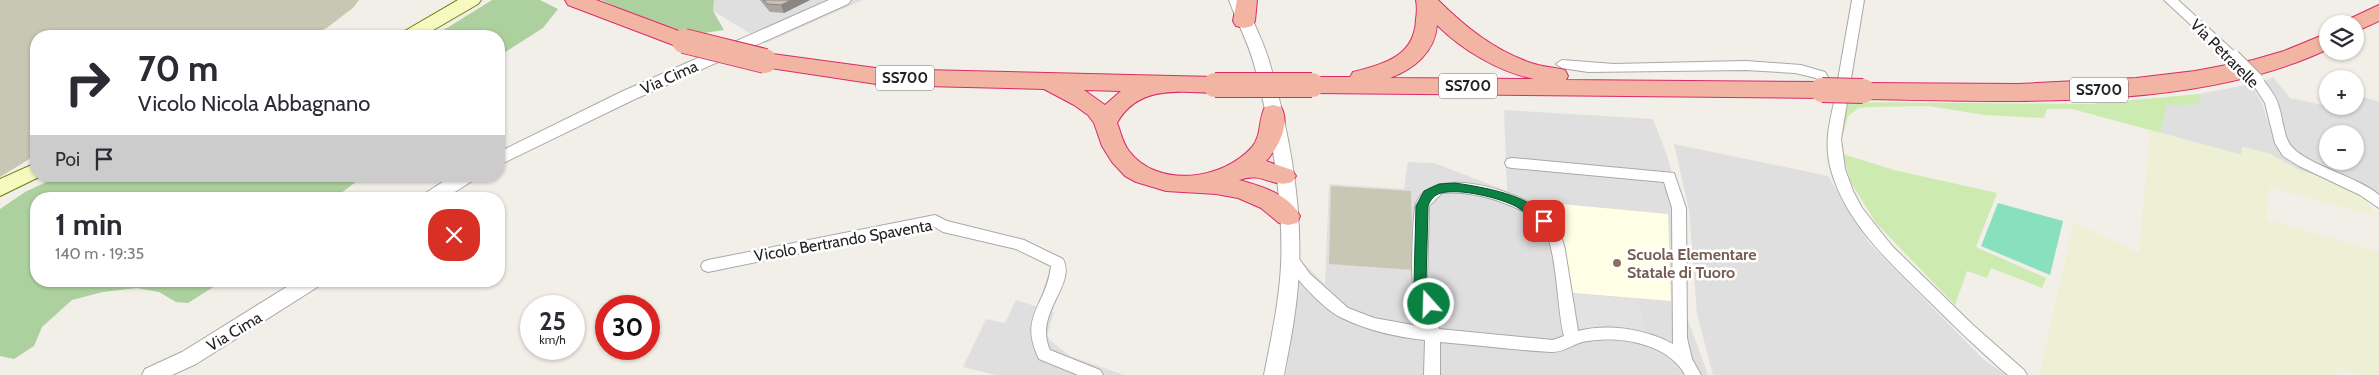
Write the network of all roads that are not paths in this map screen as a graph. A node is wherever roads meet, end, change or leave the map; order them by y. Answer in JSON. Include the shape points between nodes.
{"nodes":[{"id":1,"x":472,"y":0,"type":"edge"},
{"id":2,"x":575,"y":0,"type":"edge"},
{"id":3,"x":843,"y":0,"type":"edge"},
{"id":4,"x":1237,"y":0,"type":"edge"},
{"id":5,"x":1247,"y":0,"type":"edge"},
{"id":6,"x":1858,"y":0,"type":"edge"},
{"id":7,"x":2170,"y":0,"type":"edge"},
{"id":8,"x":1426,"y":2,"type":"edge"},
{"id":9,"x":2379,"y":12,"type":"edge"},
{"id":10,"x":1244,"y":20,"type":"junction"},
{"id":11,"x":2364,"y":20,"type":"edge"},
{"id":12,"x":419,"y":30,"type":"edge"},
{"id":13,"x":2319,"y":44,"type":"edge"},
{"id":14,"x":1562,"y":64,"type":"dead end"},
{"id":15,"x":1045,"y":82,"type":"junction"},
{"id":16,"x":1156,"y":84,"type":"junction"},
{"id":17,"x":1321,"y":85,"type":"junction"},
{"id":18,"x":1606,"y":87,"type":"junction"},
{"id":19,"x":1837,"y":112,"type":"junction"},
{"id":20,"x":1273,"y":113,"type":"junction"},
{"id":21,"x":1106,"y":122,"type":"junction"},
{"id":22,"x":505,"y":156,"type":"edge"},
{"id":23,"x":1512,"y":163,"type":"dead end"},
{"id":24,"x":30,"y":173,"type":"edge"},
{"id":25,"x":1284,"y":176,"type":"junction"},
{"id":26,"x":1240,"y":181,"type":"junction"},
{"id":27,"x":457,"y":182,"type":"edge"},
{"id":28,"x":0,"y":188,"type":"edge"},
{"id":29,"x":441,"y":192,"type":"edge"},
{"id":30,"x":2379,"y":203,"type":"edge"},
{"id":31,"x":1288,"y":216,"type":"junction"},
{"id":32,"x":1289,"y":256,"type":"junction"},
{"id":33,"x":708,"y":266,"type":"dead end"},
{"id":34,"x":302,"y":287,"type":"edge"},
{"id":35,"x":1432,"y":334,"type":"junction"},
{"id":36,"x":1573,"y":340,"type":"junction"},
{"id":37,"x":1685,"y":361,"type":"junction"},
{"id":38,"x":152,"y":375,"type":"edge"},
{"id":39,"x":1095,"y":375,"type":"edge"},
{"id":40,"x":1274,"y":375,"type":"edge"},
{"id":41,"x":1432,"y":375,"type":"edge"},
{"id":42,"x":1693,"y":375,"type":"edge"},
{"id":43,"x":2019,"y":375,"type":"edge"}],
"edges":[{"from":1,"to":12,"type":"main road"},
{"from":2,"to":15,"type":"highway","number":"SS700","bridge":true,"via":[[684,41],[765,61],[883,77]]},
{"from":3,"to":22,"type":"street","name":"Via Cima","via":[[627,96]]},
{"from":4,"to":10,"type":"street"},
{"from":5,"to":10,"type":"highway"},
{"from":6,"to":19,"type":"street"},
{"from":7,"to":30,"type":"street","name":"Via Petrarelle","bridge":true,"via":[[2257,81],[2271,102],[2282,143],[2288,152],[2365,191]]},
{"from":8,"to":17,"type":"highway","number":"SS700","via":[[1424,38],[1412,57],[1383,74]]},
{"from":8,"to":18,"type":"highway","number":"SS700","via":[[1452,27],[1485,51],[1526,70]]},
{"from":9,"to":11,"type":"highway"},
{"from":10,"to":20,"type":"street","via":[[1261,62]]},
{"from":13,"to":18,"type":"highway","number":"SS700","bridge":true,"via":[[2266,65],[2228,75],[2123,89],[2038,93]]},
{"from":14,"to":19,"type":"street","via":[[1735,65],[1818,73],[1826,80]]},
{"from":15,"to":16,"type":"highway","number":"SS700"},
{"from":15,"to":21,"type":"highway","number":"SS700","via":[[1078,97]]},
{"from":16,"to":17,"type":"highway","number":"SS700","bridge":true},
{"from":16,"to":21,"type":"highway","number":"SS700","via":[[1118,103]]},
{"from":17,"to":18,"type":"highway","number":"SS700"},
{"from":19,"to":43,"type":"street","via":[[1833,144],[1836,163],[1858,213],[1903,267],[1988,350]]},
{"from":20,"to":25,"type":"street"},
{"from":20,"to":26,"type":"highway","via":[[1270,137]]},
{"from":21,"to":26,"type":"highway","number":"SS700","via":[[1111,140],[1124,163],[1143,175],[1183,185]]},
{"from":23,"to":37,"type":"street","via":[[1669,177],[1679,208],[1679,338]]},
{"from":24,"to":28,"type":"main road"},
{"from":25,"to":26,"type":"highway","number":"SS700","via":[[1267,186]]},
{"from":25,"to":31,"type":"street"},
{"from":26,"to":31,"type":"highway","number":"SS700","via":[[1276,204]]},
{"from":27,"to":29,"type":"street"},
{"from":31,"to":32,"type":"street"},
{"from":32,"to":35,"type":"street","via":[[1305,278],[1343,312],[1373,324]]},
{"from":32,"to":40,"type":"street","via":[[1284,320]]},
{"from":33,"to":39,"type":"street","name":"Vicolo Bertrando Spaventa","via":[[935,220],[943,226],[1035,251],[1058,263],[1053,290],[1040,315],[1035,337],[1044,354]]},
{"from":34,"to":38,"type":"street","name":"Via Cima","via":[[188,358]]},
{"from":35,"to":36,"type":"street","via":[[1553,346]]},
{"from":35,"to":36,"type":"street","via":[[1429,304],[1420,283],[1422,206],[1428,194],[1439,188],[1455,188],[1509,198],[1544,221],[1554,236]]},
{"from":35,"to":41,"type":"street"},
{"from":36,"to":37,"type":"street","via":[[1609,333],[1665,347]]},
{"from":37,"to":42,"type":"street"}]}
